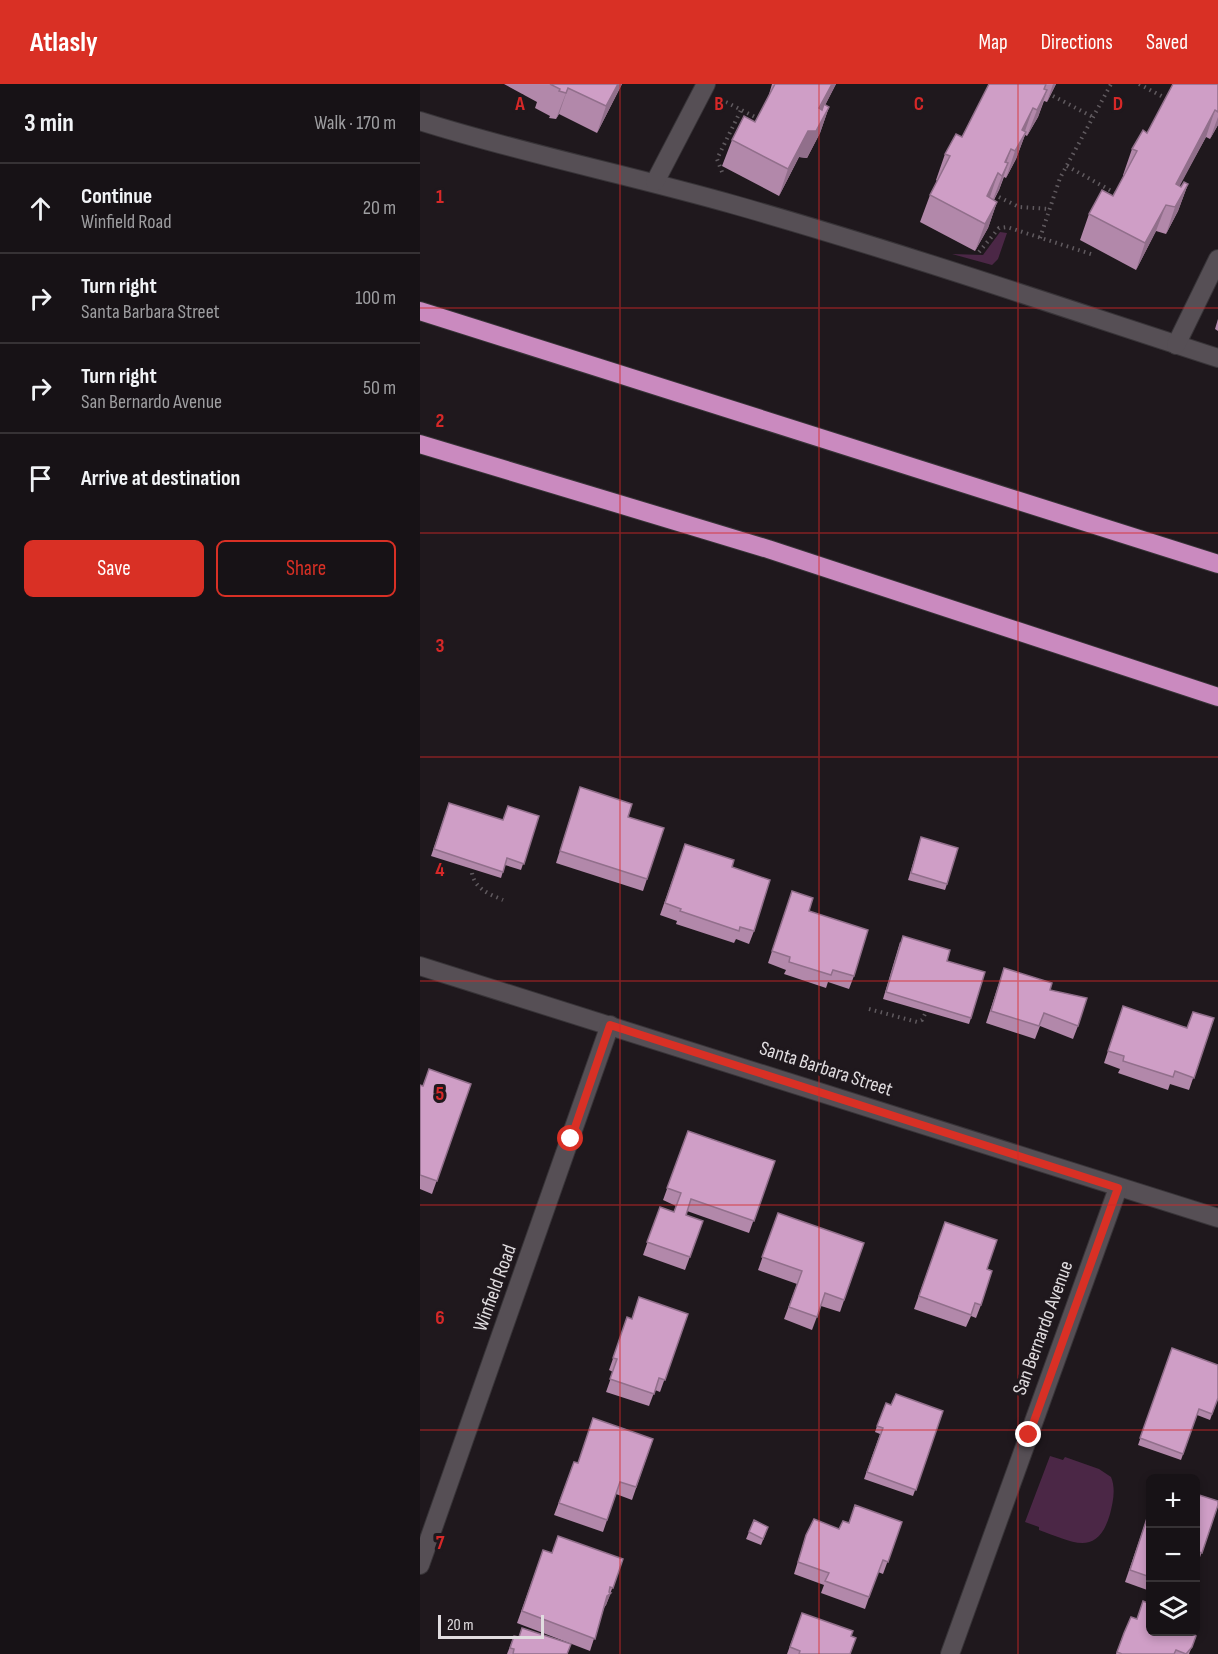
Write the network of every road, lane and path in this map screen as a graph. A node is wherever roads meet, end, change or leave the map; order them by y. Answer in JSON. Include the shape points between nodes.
{"nodes":[{"id":1,"x":1111,"y":84,"type":"edge"},
{"id":2,"x":1139,"y":84,"type":"edge"},
{"id":3,"x":705,"y":87,"type":"edge"},
{"id":4,"x":1053,"y":96,"type":"dead end"},
{"id":5,"x":1164,"y":98,"type":"edge"},
{"id":6,"x":741,"y":110,"type":"junction"},
{"id":7,"x":1093,"y":117,"type":"junction"},
{"id":8,"x":758,"y":118,"type":"edge"},
{"id":9,"x":420,"y":121,"type":"edge"},
{"id":10,"x":1067,"y":166,"type":"junction"},
{"id":11,"x":655,"y":182,"type":"junction"},
{"id":12,"x":726,"y":182,"type":"dead end"},
{"id":13,"x":1116,"y":193,"type":"edge"},
{"id":14,"x":999,"y":197,"type":"edge"},
{"id":15,"x":1050,"y":209,"type":"junction"},
{"id":16,"x":1040,"y":238,"type":"junction"},
{"id":17,"x":971,"y":251,"type":"edge"},
{"id":18,"x":1091,"y":254,"type":"dead end"},
{"id":19,"x":1218,"y":259,"type":"edge"},
{"id":20,"x":420,"y":311,"type":"edge"},
{"id":21,"x":1176,"y":345,"type":"junction"},
{"id":22,"x":1218,"y":358,"type":"edge"},
{"id":23,"x":420,"y":444,"type":"edge"},
{"id":24,"x":1218,"y":564,"type":"edge"},
{"id":25,"x":1218,"y":697,"type":"edge"},
{"id":26,"x":472,"y":873,"type":"edge"},
{"id":27,"x":503,"y":900,"type":"dead end"},
{"id":28,"x":420,"y":966,"type":"edge"},
{"id":29,"x":869,"y":1009,"type":"dead end"},
{"id":30,"x":926,"y":1012,"type":"edge"},
{"id":31,"x":610,"y":1025,"type":"junction"},
{"id":32,"x":1118,"y":1188,"type":"junction"},
{"id":33,"x":1218,"y":1218,"type":"edge"},
{"id":34,"x":420,"y":1565,"type":"edge"},
{"id":35,"x":950,"y":1654,"type":"edge"}],
"edges":[{"from":1,"to":7,"type":"path"},
{"from":2,"to":5,"type":"path"},
{"from":3,"to":6,"type":"path"},
{"from":3,"to":11,"type":"street"},
{"from":4,"to":7,"type":"path"},
{"from":6,"to":8,"type":"path"},
{"from":6,"to":12,"type":"path","via":[[717,159]]},
{"from":7,"to":10,"type":"path"},
{"from":9,"to":11,"type":"street","via":[[549,158]]},
{"from":10,"to":13,"type":"path"},
{"from":10,"to":15,"type":"path"},
{"from":11,"to":21,"type":"street"},
{"from":14,"to":15,"type":"path","via":[[1019,207]]},
{"from":15,"to":16,"type":"path"},
{"from":16,"to":17,"type":"path","via":[[999,228],[981,252]]},
{"from":16,"to":18,"type":"path"},
{"from":19,"to":21,"type":"street"},
{"from":20,"to":24,"type":"highway"},
{"from":21,"to":22,"type":"street"},
{"from":23,"to":25,"type":"highway","via":[[768,549]]},
{"from":26,"to":27,"type":"path","via":[[481,889]]},
{"from":28,"to":31,"type":"street","name":"Santa Barbara Street"},
{"from":29,"to":30,"type":"path","via":[[917,1022]]},
{"from":31,"to":32,"type":"street","name":"Santa Barbara Street"},
{"from":31,"to":34,"type":"street","name":"Winfield Road"},
{"from":32,"to":33,"type":"street","name":"Santa Barbara Street"},
{"from":32,"to":35,"type":"street","name":"San Bernardo Avenue"}]}
